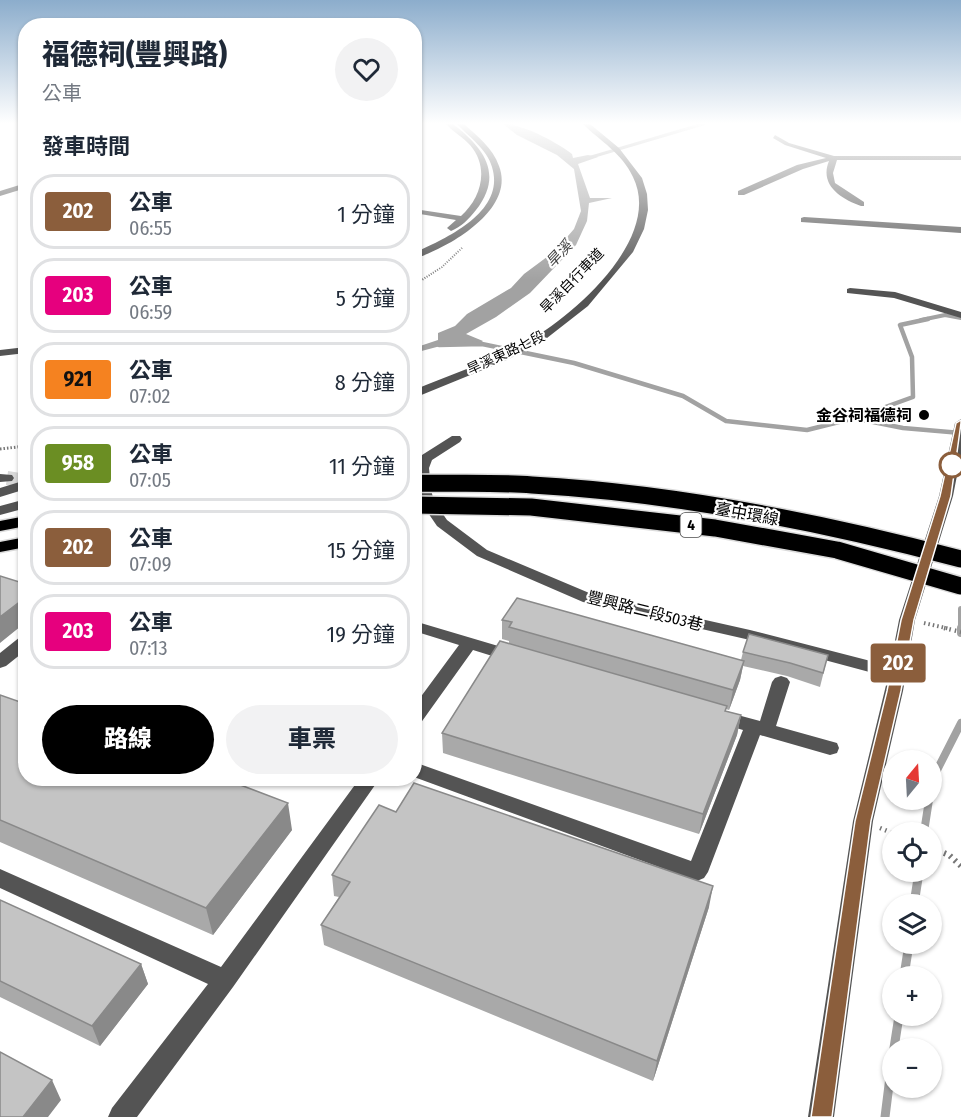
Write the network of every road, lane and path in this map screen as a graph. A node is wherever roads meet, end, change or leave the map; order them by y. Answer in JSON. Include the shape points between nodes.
{"nodes":[{"id":1,"x":485,"y":176,"type":"edge"},
{"id":2,"x":498,"y":176,"type":"edge"},
{"id":3,"x":635,"y":176,"type":"edge"},
{"id":4,"x":779,"y":176,"type":"edge"},
{"id":5,"x":829,"y":176,"type":"edge"},
{"id":6,"x":18,"y":188,"type":"edge"},
{"id":7,"x":18,"y":193,"type":"edge"},
{"id":8,"x":741,"y":193,"type":"dead end"},
{"id":9,"x":0,"y":194,"type":"edge"},
{"id":10,"x":861,"y":204,"type":"dead end"},
{"id":11,"x":422,"y":212,"type":"edge"},
{"id":12,"x":464,"y":219,"type":"junction"},
{"id":13,"x":804,"y":220,"type":"dead end"},
{"id":14,"x":961,"y":230,"type":"edge"},
{"id":15,"x":422,"y":243,"type":"edge"},
{"id":16,"x":422,"y":252,"type":"edge"},
{"id":17,"x":850,"y":291,"type":"dead end"},
{"id":18,"x":961,"y":315,"type":"edge"},
{"id":19,"x":18,"y":351,"type":"edge"},
{"id":20,"x":0,"y":353,"type":"edge"},
{"id":21,"x":422,"y":391,"type":"edge"},
{"id":22,"x":961,"y":423,"type":"edge"},
{"id":23,"x":456,"y":439,"type":"dead end"},
{"id":24,"x":18,"y":448,"type":"edge"},
{"id":25,"x":0,"y":449,"type":"edge"},
{"id":26,"x":422,"y":483,"type":"edge"},
{"id":27,"x":18,"y":487,"type":"tunnel mouth"},
{"id":28,"x":0,"y":493,"type":"edge"},
{"id":29,"x":422,"y":505,"type":"edge"},
{"id":30,"x":18,"y":506,"type":"edge"},
{"id":31,"x":0,"y":511,"type":"edge"},
{"id":32,"x":18,"y":523,"type":"edge"},
{"id":33,"x":0,"y":526,"type":"edge"},
{"id":34,"x":18,"y":544,"type":"edge"},
{"id":35,"x":0,"y":547,"type":"edge"},
{"id":36,"x":961,"y":559,"type":"edge"},
{"id":37,"x":961,"y":586,"type":"edge"},
{"id":38,"x":907,"y":620,"type":"junction"},
{"id":39,"x":422,"y":628,"type":"edge"},
{"id":40,"x":961,"y":632,"type":"edge"},
{"id":41,"x":469,"y":643,"type":"junction"},
{"id":42,"x":18,"y":647,"type":"edge"},
{"id":43,"x":526,"y":660,"type":"edge"},
{"id":44,"x":0,"y":662,"type":"edge"},
{"id":45,"x":896,"y":672,"type":"junction"},
{"id":46,"x":781,"y":682,"type":"dead end"},
{"id":47,"x":422,"y":708,"type":"edge"},
{"id":48,"x":697,"y":710,"type":"edge"},
{"id":49,"x":760,"y":728,"type":"junction"},
{"id":50,"x":830,"y":748,"type":"dead end"},
{"id":51,"x":422,"y":772,"type":"edge"},
{"id":52,"x":365,"y":786,"type":"edge"},
{"id":53,"x":942,"y":852,"type":"edge"},
{"id":54,"x":961,"y":866,"type":"edge"},
{"id":55,"x":0,"y":878,"type":"edge"},
{"id":56,"x":225,"y":980,"type":"junction"},
{"id":57,"x":121,"y":1117,"type":"edge"},
{"id":58,"x":821,"y":1117,"type":"edge"}],
"edges":[{"from":1,"to":12,"type":"street","via":[[479,200]]},
{"from":2,"to":16,"type":"street","via":[[495,197],[484,214],[469,228]]},
{"from":3,"to":21,"type":"street","name":"旱溪東路七段","via":[[645,195],[643,223],[630,251],[586,304],[551,331],[512,353]]},
{"from":4,"to":8,"type":"street"},
{"from":5,"to":10,"type":"street","via":[[838,190]]},
{"from":6,"to":9,"type":"street"},
{"from":7,"to":9,"type":"street"},
{"from":11,"to":12,"type":"street"},
{"from":12,"to":15,"type":"street"},
{"from":13,"to":14,"type":"street"},
{"from":17,"to":18,"type":"street","via":[[895,295]]},
{"from":19,"to":20,"type":"street"},
{"from":22,"to":38,"type":"street","via":[[946,496]]},
{"from":23,"to":45,"type":"street","name":"豐興路二段503巷","via":[[427,458],[422,468],[424,490],[442,524],[482,553],[588,599]]},
{"from":24,"to":25,"type":"path"},
{"from":26,"to":36,"type":"highway","name":"臺中環線","number":"4","bridge":true,"via":[[549,486],[724,506],[887,539]]},
{"from":27,"to":28,"type":"street"},
{"from":29,"to":37,"type":"highway","name":"臺中環線","number":"4","bridge":true,"via":[[531,507],[715,528],[837,550]]},
{"from":30,"to":31,"type":"street"},
{"from":32,"to":33,"type":"highway"},
{"from":34,"to":35,"type":"highway"},
{"from":38,"to":40,"type":"path"},
{"from":38,"to":45,"type":"street"},
{"from":39,"to":41,"type":"street"},
{"from":41,"to":43,"type":"street"},
{"from":41,"to":47,"type":"street"},
{"from":42,"to":44,"type":"street"},
{"from":45,"to":58,"type":"street","via":[[863,821]]},
{"from":46,"to":49,"type":"street"},
{"from":48,"to":49,"type":"street"},
{"from":49,"to":50,"type":"street"},
{"from":49,"to":51,"type":"street","via":[[698,872]]},
{"from":52,"to":56,"type":"street"},
{"from":53,"to":54,"type":"path"},
{"from":55,"to":56,"type":"street"},
{"from":56,"to":57,"type":"street"}]}
